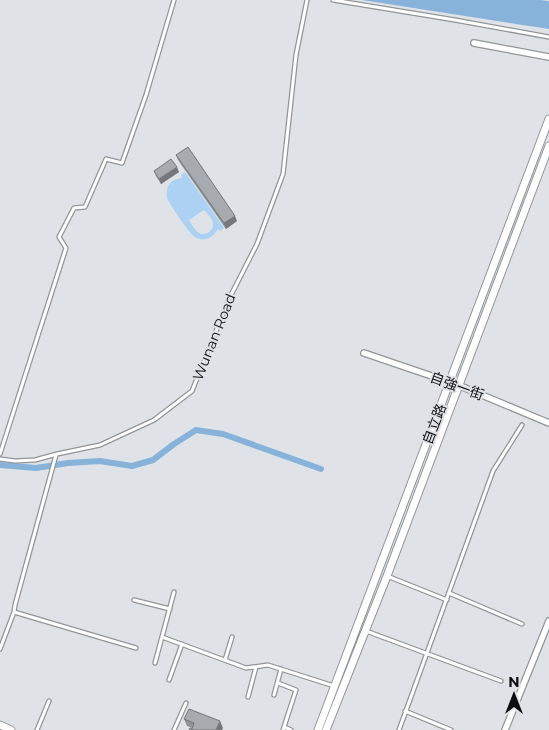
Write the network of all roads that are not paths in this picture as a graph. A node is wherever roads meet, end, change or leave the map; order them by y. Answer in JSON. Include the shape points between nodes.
{"nodes":[{"id":1,"x":174,"y":0,"type":"edge"},
{"id":2,"x":307,"y":0,"type":"edge"},
{"id":3,"x":334,"y":0,"type":"edge"},
{"id":4,"x":549,"y":37,"type":"edge"},
{"id":5,"x":474,"y":42,"type":"dead end"},
{"id":6,"x":549,"y":56,"type":"edge"},
{"id":7,"x":549,"y":119,"type":"edge"},
{"id":8,"x":549,"y":146,"type":"edge"},
{"id":9,"x":364,"y":353,"type":"dead end"},
{"id":10,"x":450,"y":382,"type":"junction"},
{"id":11,"x":458,"y":385,"type":"junction"},
{"id":12,"x":549,"y":423,"type":"edge"},
{"id":13,"x":522,"y":425,"type":"dead end"},
{"id":14,"x":0,"y":454,"type":"edge"},
{"id":15,"x":57,"y":454,"type":"junction"},
{"id":16,"x":0,"y":459,"type":"edge"},
{"id":17,"x":387,"y":576,"type":"junction"},
{"id":18,"x":174,"y":592,"type":"dead end"},
{"id":19,"x":449,"y":593,"type":"junction"},
{"id":20,"x":134,"y":600,"type":"dead end"},
{"id":21,"x":447,"y":600,"type":"junction"},
{"id":22,"x":170,"y":608,"type":"junction"},
{"id":23,"x":14,"y":612,"type":"junction"},
{"id":24,"x":549,"y":621,"type":"edge"},
{"id":25,"x":522,"y":624,"type":"dead end"},
{"id":26,"x":365,"y":631,"type":"junction"},
{"id":27,"x":162,"y":637,"type":"junction"},
{"id":28,"x":232,"y":637,"type":"dead end"},
{"id":29,"x":182,"y":644,"type":"junction"},
{"id":30,"x":136,"y":648,"type":"dead end"},
{"id":31,"x":0,"y":649,"type":"edge"},
{"id":32,"x":427,"y":654,"type":"junction"},
{"id":33,"x":225,"y":660,"type":"junction"},
{"id":34,"x":155,"y":664,"type":"dead end"},
{"id":35,"x":256,"y":666,"type":"junction"},
{"id":36,"x":281,"y":669,"type":"junction"},
{"id":37,"x":169,"y":680,"type":"dead end"},
{"id":38,"x":501,"y":681,"type":"dead end"},
{"id":39,"x":278,"y":683,"type":"junction"},
{"id":40,"x":334,"y":687,"type":"junction"},
{"id":41,"x":274,"y":695,"type":"dead end"},
{"id":42,"x":248,"y":697,"type":"dead end"},
{"id":43,"x":49,"y":701,"type":"dead end"},
{"id":44,"x":186,"y":703,"type":"dead end"},
{"id":45,"x":405,"y":711,"type":"junction"},
{"id":46,"x":0,"y":725,"type":"edge"},
{"id":47,"x":283,"y":729,"type":"edge"},
{"id":48,"x":11,"y":730,"type":"edge"},
{"id":49,"x":37,"y":730,"type":"edge"},
{"id":50,"x":174,"y":730,"type":"edge"},
{"id":51,"x":291,"y":730,"type":"edge"},
{"id":52,"x":318,"y":730,"type":"edge"},
{"id":53,"x":326,"y":730,"type":"edge"},
{"id":54,"x":398,"y":730,"type":"edge"},
{"id":55,"x":451,"y":730,"type":"edge"},
{"id":56,"x":505,"y":730,"type":"edge"}],
"edges":[{"from":1,"to":14,"type":"lane","via":[[122,163],[106,159],[85,207],[74,208],[59,237],[66,248]]},
{"from":2,"to":15,"type":"lane","name":"Wunan Road","via":[[296,55],[283,174],[257,244],[228,298],[192,391],[154,420],[127,433],[100,445]]},
{"from":3,"to":4,"type":"lane"},
{"from":5,"to":6,"type":"street"},
{"from":7,"to":10,"type":"street","name":"自立路"},
{"from":8,"to":11,"type":"street","name":"自立路"},
{"from":9,"to":10,"type":"street","name":"自強一街"},
{"from":10,"to":11,"type":"street","name":"自強一街"},
{"from":10,"to":40,"type":"street","name":"自立路"},
{"from":11,"to":12,"type":"street","name":"自強一街"},
{"from":11,"to":17,"type":"street","name":"自立路"},
{"from":13,"to":19,"type":"lane","via":[[492,471]]},
{"from":15,"to":16,"type":"lane","name":"Wunan Road","via":[[35,460]]},
{"from":15,"to":23,"type":"lane"},
{"from":17,"to":21,"type":"lane"},
{"from":17,"to":26,"type":"street","name":"自立路"},
{"from":18,"to":22,"type":"lane"},
{"from":19,"to":21,"type":"lane"},
{"from":19,"to":25,"type":"lane"},
{"from":20,"to":22,"type":"lane"},
{"from":21,"to":32,"type":"lane"},
{"from":22,"to":27,"type":"lane"},
{"from":23,"to":30,"type":"lane"},
{"from":23,"to":31,"type":"lane"},
{"from":24,"to":56,"type":"street"},
{"from":26,"to":32,"type":"lane"},
{"from":26,"to":53,"type":"street","name":"自立路"},
{"from":27,"to":29,"type":"lane"},
{"from":27,"to":34,"type":"lane"},
{"from":28,"to":33,"type":"lane"},
{"from":29,"to":33,"type":"lane"},
{"from":29,"to":37,"type":"lane"},
{"from":32,"to":38,"type":"lane"},
{"from":32,"to":45,"type":"lane"},
{"from":33,"to":35,"type":"lane","via":[[246,668]]},
{"from":35,"to":36,"type":"lane"},
{"from":35,"to":42,"type":"lane"},
{"from":36,"to":39,"type":"lane"},
{"from":36,"to":40,"type":"lane"},
{"from":39,"to":41,"type":"lane"},
{"from":39,"to":47,"type":"lane","via":[[296,690]]},
{"from":40,"to":52,"type":"street","name":"自立路"},
{"from":43,"to":49,"type":"lane"},
{"from":44,"to":50,"type":"lane"},
{"from":45,"to":54,"type":"lane"},
{"from":45,"to":55,"type":"lane"},
{"from":46,"to":48,"type":"street"},
{"from":47,"to":51,"type":"lane"}]}
